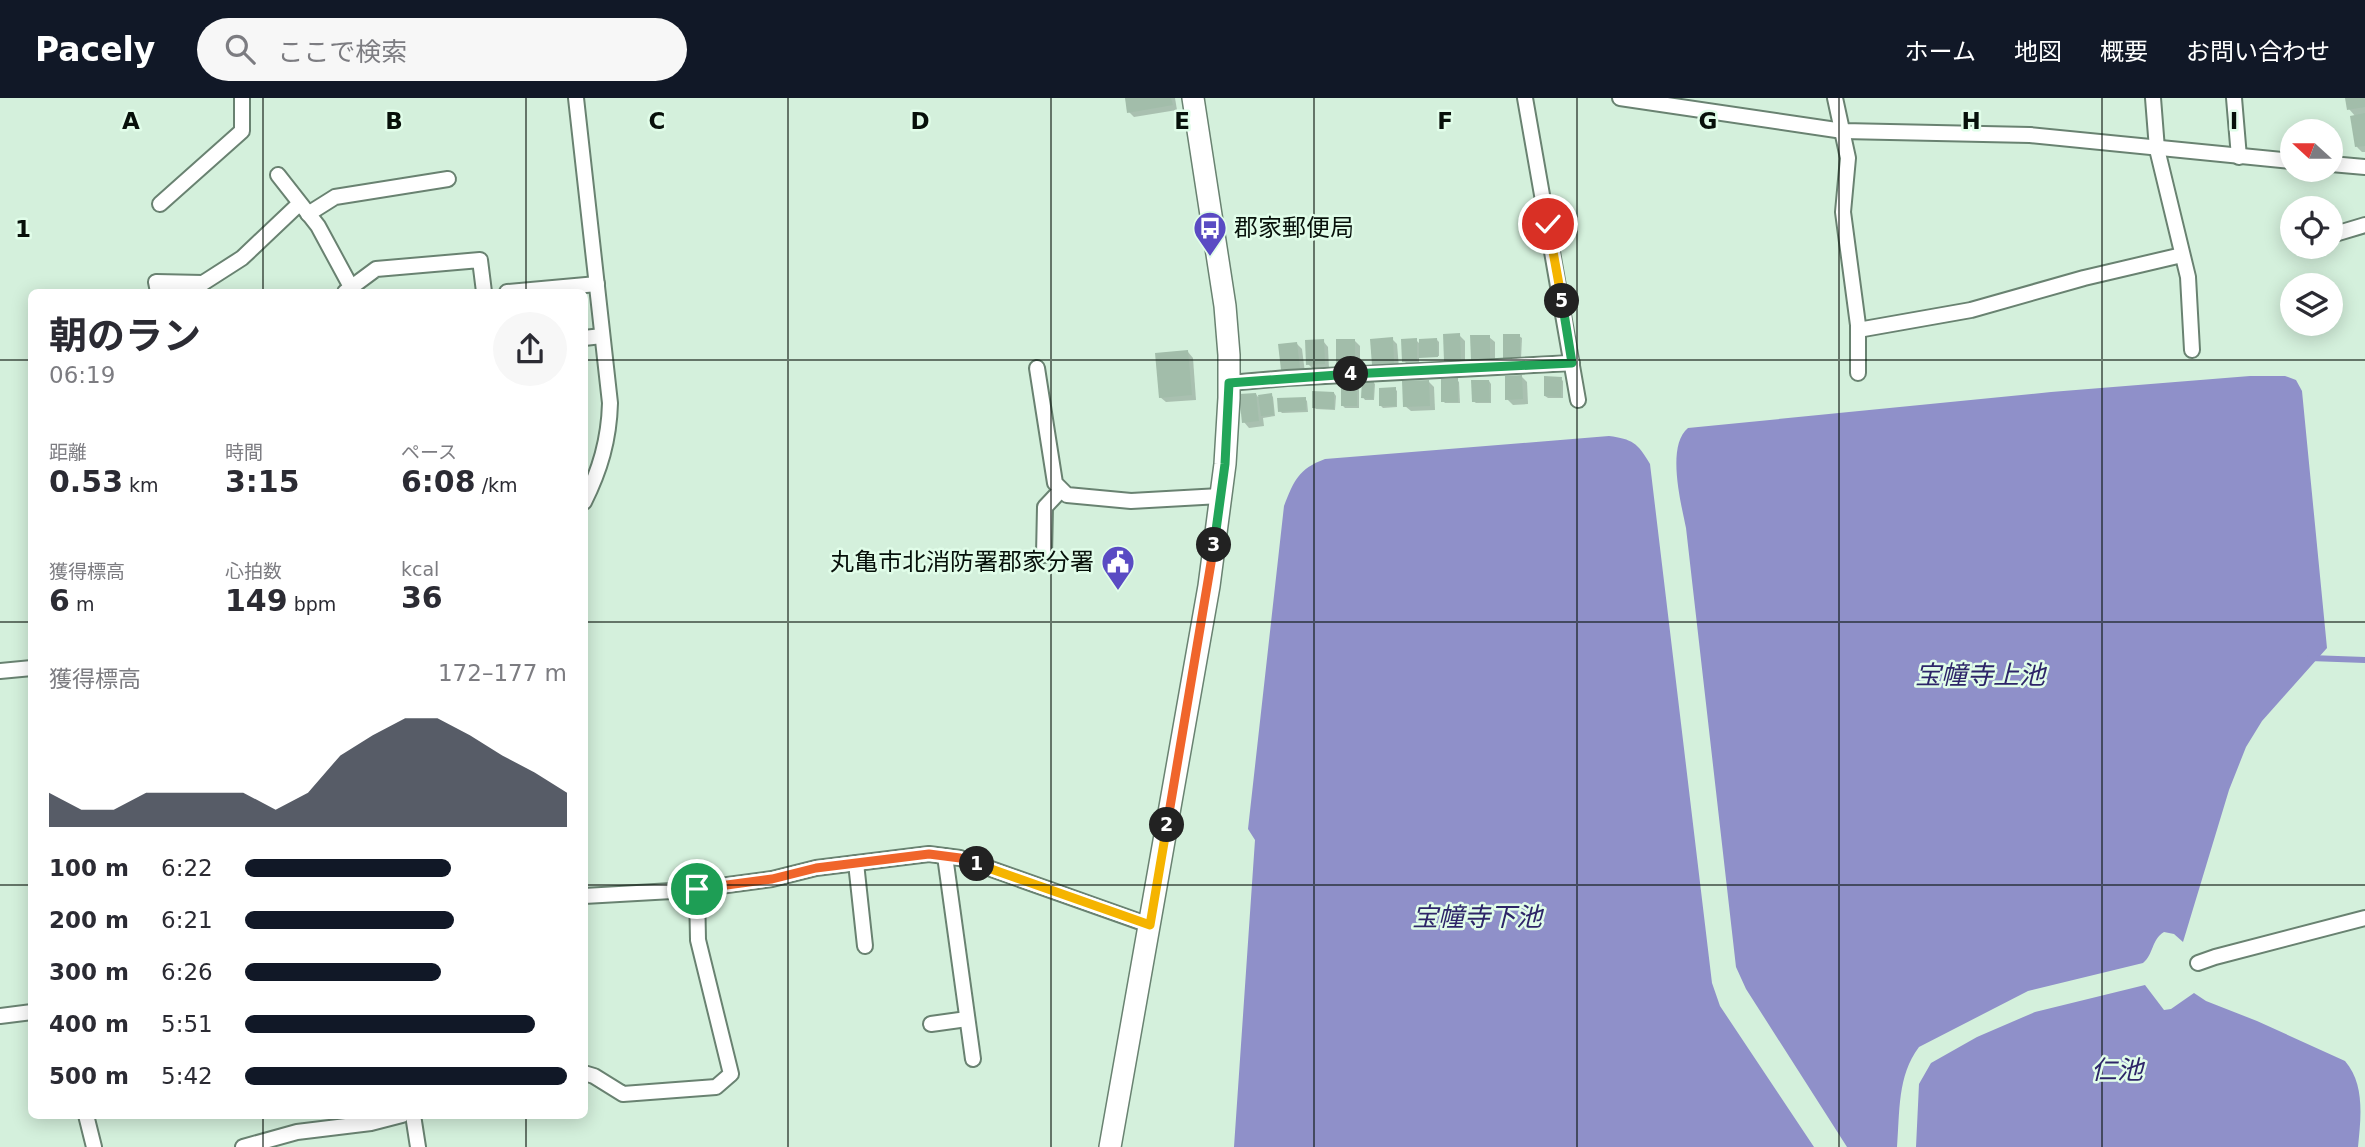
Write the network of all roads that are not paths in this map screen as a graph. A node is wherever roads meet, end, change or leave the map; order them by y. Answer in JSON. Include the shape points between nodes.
{"nodes":[{"id":1,"x":242,"y":98,"type":"edge"},
{"id":2,"x":576,"y":98,"type":"edge"},
{"id":3,"x":1193,"y":98,"type":"edge"},
{"id":4,"x":1525,"y":98,"type":"edge"},
{"id":5,"x":1620,"y":98,"type":"edge"},
{"id":6,"x":1835,"y":98,"type":"edge"},
{"id":7,"x":2153,"y":98,"type":"edge"},
{"id":8,"x":2234,"y":98,"type":"edge"},
{"id":9,"x":1843,"y":131,"type":"junction"},
{"id":10,"x":2157,"y":149,"type":"junction"},
{"id":11,"x":2239,"y":157,"type":"junction"},
{"id":12,"x":2280,"y":160,"type":"edge"},
{"id":13,"x":2343,"y":165,"type":"edge"},
{"id":14,"x":2365,"y":167,"type":"edge"},
{"id":15,"x":278,"y":176,"type":"dead end"},
{"id":16,"x":448,"y":179,"type":"dead end"},
{"id":17,"x":160,"y":204,"type":"dead end"},
{"id":18,"x":303,"y":209,"type":"junction"},
{"id":19,"x":2365,"y":225,"type":"edge"},
{"id":20,"x":2343,"y":232,"type":"edge"},
{"id":21,"x":2182,"y":255,"type":"junction"},
{"id":22,"x":597,"y":284,"type":"junction"},
{"id":23,"x":157,"y":289,"type":"edge"},
{"id":24,"x":348,"y":289,"type":"edge"},
{"id":25,"x":349,"y":289,"type":"edge"},
{"id":26,"x":484,"y":289,"type":"edge"},
{"id":27,"x":541,"y":289,"type":"edge"},
{"id":28,"x":1858,"y":330,"type":"junction"},
{"id":29,"x":602,"y":335,"type":"junction"},
{"id":30,"x":588,"y":337,"type":"edge"},
{"id":31,"x":2192,"y":351,"type":"dead end"},
{"id":32,"x":1572,"y":363,"type":"junction"},
{"id":33,"x":1037,"y":368,"type":"dead end"},
{"id":34,"x":1858,"y":373,"type":"dead end"},
{"id":35,"x":1229,"y":383,"type":"junction"},
{"id":36,"x":1578,"y":400,"type":"dead end"},
{"id":37,"x":1061,"y":490,"type":"junction"},
{"id":38,"x":588,"y":494,"type":"edge"},
{"id":39,"x":1220,"y":496,"type":"junction"},
{"id":40,"x":1044,"y":555,"type":"dead end"},
{"id":41,"x":28,"y":668,"type":"edge"},
{"id":42,"x":0,"y":671,"type":"edge"},
{"id":43,"x":945,"y":856,"type":"junction"},
{"id":44,"x":856,"y":863,"type":"junction"},
{"id":45,"x":697,"y":889,"type":"junction"},
{"id":46,"x":588,"y":896,"type":"edge"},
{"id":47,"x":2365,"y":918,"type":"edge"},
{"id":48,"x":1150,"y":925,"type":"junction"},
{"id":49,"x":865,"y":946,"type":"dead end"},
{"id":50,"x":2198,"y":963,"type":"dead end"},
{"id":51,"x":28,"y":1012,"type":"edge"},
{"id":52,"x":0,"y":1016,"type":"edge"},
{"id":53,"x":967,"y":1019,"type":"junction"},
{"id":54,"x":931,"y":1024,"type":"dead end"},
{"id":55,"x":973,"y":1059,"type":"dead end"},
{"id":56,"x":588,"y":1074,"type":"edge"},
{"id":57,"x":87,"y":1119,"type":"edge"},
{"id":58,"x":386,"y":1119,"type":"edge"},
{"id":59,"x":414,"y":1119,"type":"edge"},
{"id":60,"x":94,"y":1147,"type":"edge"},
{"id":61,"x":243,"y":1147,"type":"edge"},
{"id":62,"x":418,"y":1147,"type":"edge"},
{"id":63,"x":1110,"y":1147,"type":"edge"}],
"edges":[{"from":1,"to":17,"type":"street","via":[[242,131]]},
{"from":2,"to":22,"type":"street"},
{"from":3,"to":35,"type":"street","via":[[1224,306]]},
{"from":4,"to":32,"type":"street"},
{"from":5,"to":9,"type":"street"},
{"from":6,"to":9,"type":"street"},
{"from":7,"to":10,"type":"street"},
{"from":8,"to":11,"type":"street"},
{"from":9,"to":10,"type":"street","via":[[2030,135]]},
{"from":9,"to":28,"type":"street","via":[[1848,158],[1843,212]]},
{"from":10,"to":11,"type":"street"},
{"from":10,"to":21,"type":"street"},
{"from":11,"to":12,"type":"street"},
{"from":13,"to":14,"type":"street"},
{"from":15,"to":18,"type":"street"},
{"from":16,"to":18,"type":"street","via":[[335,197]]},
{"from":18,"to":23,"type":"street","via":[[203,283],[156,282]]},
{"from":18,"to":24,"type":"street","via":[[318,226]]},
{"from":19,"to":20,"type":"street"},
{"from":21,"to":28,"type":"street","via":[[1970,310]]},
{"from":21,"to":31,"type":"street","via":[[2188,276]]},
{"from":22,"to":27,"type":"street"},
{"from":22,"to":29,"type":"street"},
{"from":25,"to":26,"type":"street","via":[[376,269],[480,260]]},
{"from":28,"to":34,"type":"street"},
{"from":29,"to":30,"type":"street"},
{"from":29,"to":38,"type":"street","via":[[610,424],[598,474]]},
{"from":32,"to":35,"type":"street"},
{"from":32,"to":36,"type":"street"},
{"from":33,"to":37,"type":"street","via":[[1055,483]]},
{"from":35,"to":39,"type":"street"},
{"from":37,"to":39,"type":"street","via":[[1067,495],[1131,501]]},
{"from":37,"to":40,"type":"street","via":[[1045,507]]},
{"from":39,"to":48,"type":"street","via":[[1209,586]]},
{"from":41,"to":42,"type":"street"},
{"from":43,"to":44,"type":"street"},
{"from":43,"to":48,"type":"street"},
{"from":43,"to":53,"type":"street"},
{"from":44,"to":45,"type":"street"},
{"from":44,"to":49,"type":"street"},
{"from":45,"to":46,"type":"street"},
{"from":45,"to":56,"type":"street","via":[[698,940],[731,1074],[716,1087],[623,1094]]},
{"from":47,"to":50,"type":"street"},
{"from":48,"to":63,"type":"street"},
{"from":51,"to":52,"type":"street"},
{"from":53,"to":54,"type":"street"},
{"from":53,"to":55,"type":"street"},
{"from":57,"to":60,"type":"street"},
{"from":58,"to":61,"type":"street","via":[[297,1132]]},
{"from":59,"to":62,"type":"street"}]}
